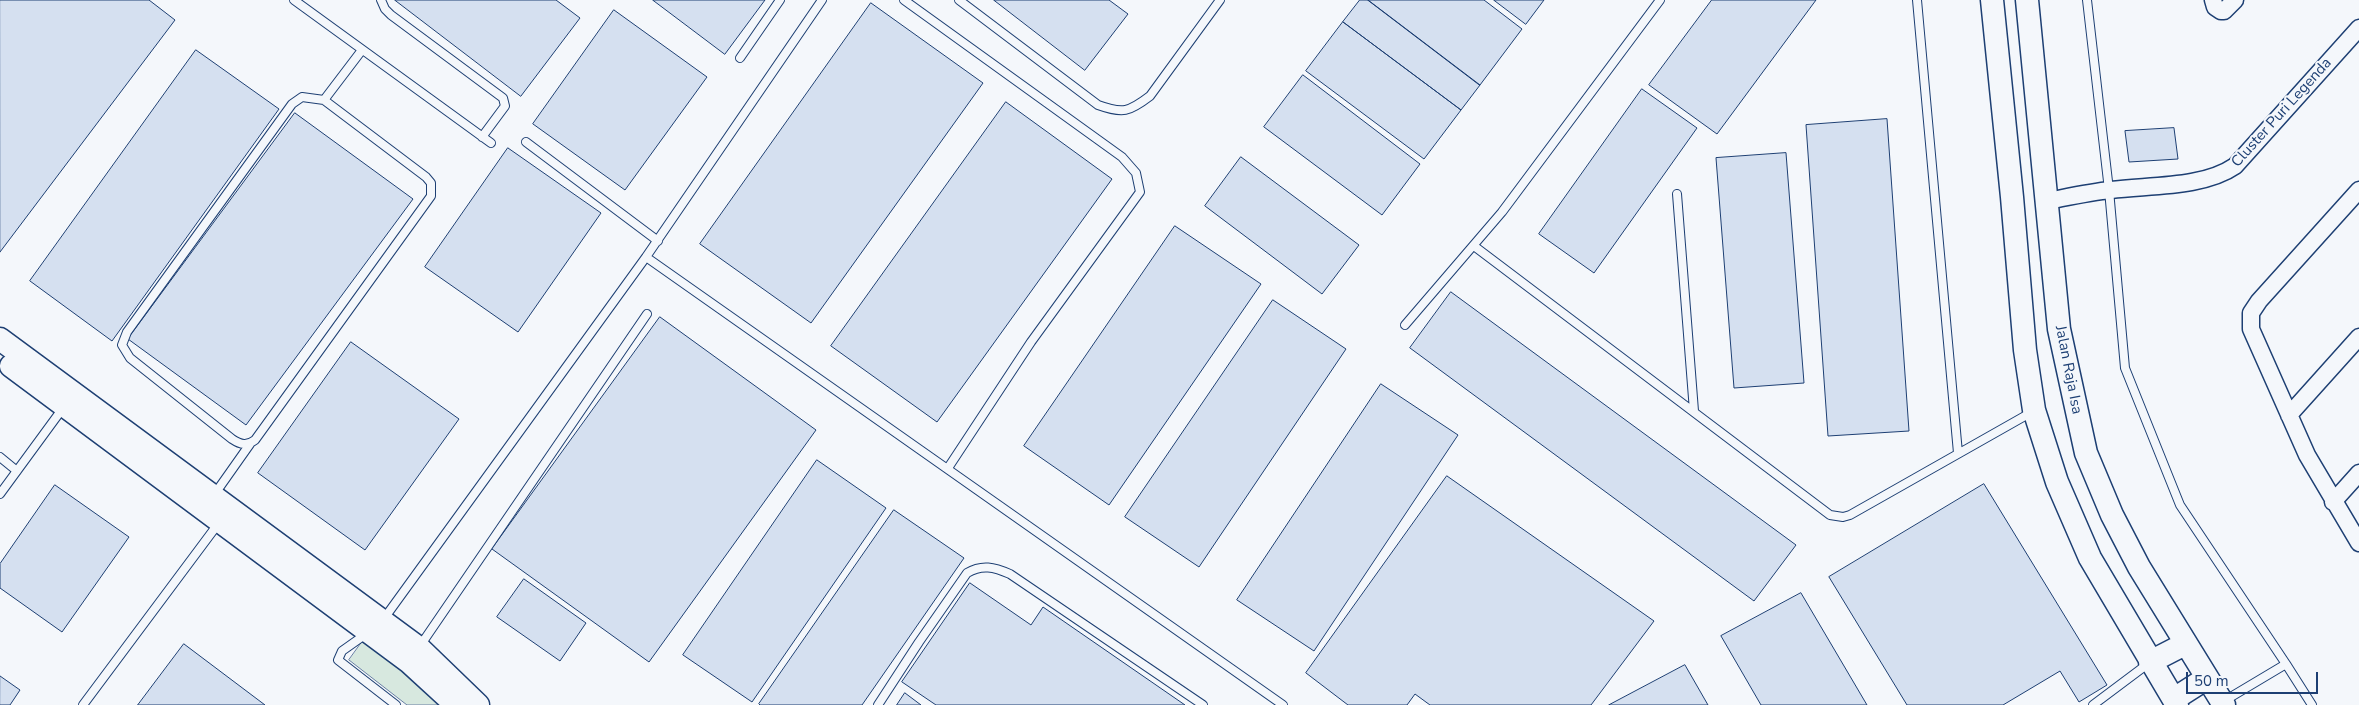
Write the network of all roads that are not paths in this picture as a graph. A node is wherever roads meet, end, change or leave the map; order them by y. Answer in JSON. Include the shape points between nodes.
{"nodes":[{"id":1,"x":294,"y":0,"type":"edge"},
{"id":2,"x":382,"y":0,"type":"edge"},
{"id":3,"x":780,"y":0,"type":"edge"},
{"id":4,"x":822,"y":0,"type":"edge"},
{"id":5,"x":904,"y":0,"type":"edge"},
{"id":6,"x":958,"y":0,"type":"edge"},
{"id":7,"x":1220,"y":0,"type":"edge"},
{"id":8,"x":1660,"y":0,"type":"edge"},
{"id":9,"x":1917,"y":0,"type":"edge"},
{"id":10,"x":1992,"y":0,"type":"edge"},
{"id":11,"x":2027,"y":0,"type":"edge"},
{"id":12,"x":2087,"y":0,"type":"edge"},
{"id":13,"x":2213,"y":0,"type":"edge"},
{"id":14,"x":2234,"y":0,"type":"edge"},
{"id":15,"x":2359,"y":28,"type":"edge"},
{"id":16,"x":362,"y":50,"type":"junction"},
{"id":17,"x":740,"y":58,"type":"dead end"},
{"id":18,"x":324,"y":100,"type":"junction"},
{"id":19,"x":482,"y":137,"type":"junction"},
{"id":20,"x":526,"y":142,"type":"dead end"},
{"id":21,"x":491,"y":144,"type":"dead end"},
{"id":22,"x":2110,"y":190,"type":"junction"},
{"id":23,"x":2359,"y":190,"type":"edge"},
{"id":24,"x":1677,"y":194,"type":"dead end"},
{"id":25,"x":2047,"y":202,"type":"junction"},
{"id":26,"x":658,"y":241,"type":"junction"},
{"id":27,"x":1474,"y":246,"type":"junction"},
{"id":28,"x":646,"y":257,"type":"junction"},
{"id":29,"x":647,"y":314,"type":"dead end"},
{"id":30,"x":1405,"y":325,"type":"dead end"},
{"id":31,"x":2359,"y":337,"type":"edge"},
{"id":32,"x":0,"y":339,"type":"edge"},
{"id":33,"x":0,"y":358,"type":"edge"},
{"id":34,"x":64,"y":406,"type":"junction"},
{"id":35,"x":2034,"y":410,"type":"junction"},
{"id":36,"x":1694,"y":411,"type":"junction"},
{"id":37,"x":2288,"y":415,"type":"junction"},
{"id":38,"x":250,"y":444,"type":"junction"},
{"id":39,"x":1958,"y":452,"type":"junction"},
{"id":40,"x":0,"y":458,"type":"edge"},
{"id":41,"x":948,"y":468,"type":"junction"},
{"id":42,"x":17,"y":471,"type":"junction"},
{"id":43,"x":2359,"y":474,"type":"edge"},
{"id":44,"x":0,"y":494,"type":"edge"},
{"id":45,"x":213,"y":497,"type":"junction"},
{"id":46,"x":2333,"y":502,"type":"junction"},
{"id":47,"x":219,"y":522,"type":"junction"},
{"id":48,"x":2359,"y":543,"type":"edge"},
{"id":49,"x":375,"y":627,"type":"junction"},
{"id":50,"x":2185,"y":644,"type":"junction"},
{"id":51,"x":419,"y":648,"type":"junction"},
{"id":52,"x":2150,"y":662,"type":"junction"},
{"id":53,"x":2286,"y":664,"type":"junction"},
{"id":54,"x":2206,"y":678,"type":"junction"},
{"id":55,"x":2173,"y":702,"type":"edge"},
{"id":56,"x":2223,"y":704,"type":"edge"},
{"id":57,"x":83,"y":705,"type":"edge"},
{"id":58,"x":396,"y":705,"type":"edge"},
{"id":59,"x":456,"y":705,"type":"edge"},
{"id":60,"x":478,"y":705,"type":"edge"},
{"id":61,"x":878,"y":705,"type":"edge"},
{"id":62,"x":1203,"y":705,"type":"edge"},
{"id":63,"x":1283,"y":705,"type":"edge"},
{"id":64,"x":2093,"y":705,"type":"edge"},
{"id":65,"x":2312,"y":705,"type":"edge"}],
"edges":[{"from":1,"to":16,"type":"lane"},
{"from":2,"to":19,"type":"lane","via":[[391,15],[503,98],[505,106]]},
{"from":3,"to":17,"type":"lane"},
{"from":4,"to":26,"type":"lane"},
{"from":5,"to":41,"type":"lane","via":[[1122,157],[1136,173],[1140,192],[1031,342]]},
{"from":6,"to":7,"type":"lane","via":[[1098,104],[1125,111],[1150,96]]},
{"from":8,"to":27,"type":"lane"},
{"from":9,"to":39,"type":"lane"},
{"from":10,"to":35,"type":"main road","via":[[2025,350]]},
{"from":11,"to":25,"type":"main road","name":"Jalan Raja Isa"},
{"from":12,"to":22,"type":"lane"},
{"from":13,"to":14,"type":"street","via":[[2221,11]]},
{"from":15,"to":22,"type":"street","name":"Cluster Puri Legenda","via":[[2227,172],[2203,180]]},
{"from":16,"to":18,"type":"lane"},
{"from":16,"to":19,"type":"lane"},
{"from":18,"to":38,"type":"lane","via":[[426,177],[431,183],[432,196]]},
{"from":18,"to":38,"type":"lane","via":[[302,97],[292,104],[127,332],[122,345],[130,358],[232,439],[242,445]]},
{"from":19,"to":21,"type":"lane"},
{"from":20,"to":26,"type":"lane"},
{"from":22,"to":25,"type":"street","name":"Cluster Puri Legenda"},
{"from":22,"to":53,"type":"lane","via":[[2125,368],[2180,506]]},
{"from":23,"to":37,"type":"street","via":[[2259,301],[2251,314],[2252,329]]},
{"from":24,"to":36,"type":"lane"},
{"from":25,"to":50,"type":"main road","name":"Jalan Raja Isa","via":[[2059,329],[2086,452],[2112,515]]},
{"from":26,"to":28,"type":"lane"},
{"from":27,"to":30,"type":"lane"},
{"from":27,"to":36,"type":"lane"},
{"from":28,"to":41,"type":"lane"},
{"from":28,"to":49,"type":"lane"},
{"from":29,"to":51,"type":"lane"},
{"from":31,"to":37,"type":"street"},
{"from":32,"to":45,"type":"main road"},
{"from":33,"to":34,"type":"main road"},
{"from":34,"to":42,"type":"lane"},
{"from":34,"to":47,"type":"main road"},
{"from":35,"to":39,"type":"lane"},
{"from":35,"to":52,"type":"main road","via":[[2057,482],[2090,558]]},
{"from":36,"to":39,"type":"lane","via":[[1837,516],[1850,515]]},
{"from":37,"to":46,"type":"street"},
{"from":38,"to":45,"type":"lane"},
{"from":40,"to":42,"type":"lane"},
{"from":41,"to":63,"type":"lane"},
{"from":42,"to":44,"type":"lane"},
{"from":43,"to":46,"type":"street"},
{"from":45,"to":49,"type":"main road"},
{"from":46,"to":48,"type":"street"},
{"from":47,"to":49,"type":"main road"},
{"from":47,"to":57,"type":"lane"},
{"from":49,"to":51,"type":"main road"},
{"from":49,"to":58,"type":"lane","via":[[342,651],[338,660]]},
{"from":49,"to":59,"type":"main road"},
{"from":50,"to":52,"type":"main road"},
{"from":50,"to":54,"type":"main road","name":"Jalan Raja Isa"},
{"from":51,"to":60,"type":"main road"},
{"from":52,"to":55,"type":"main road"},
{"from":52,"to":64,"type":"lane"},
{"from":53,"to":56,"type":"lane"},
{"from":53,"to":65,"type":"lane"},
{"from":54,"to":55,"type":"main road"},
{"from":54,"to":56,"type":"main road","name":"Jalan Raja Isa"},
{"from":61,"to":62,"type":"lane","via":[[967,573],[986,567],[1010,574]]}]}
